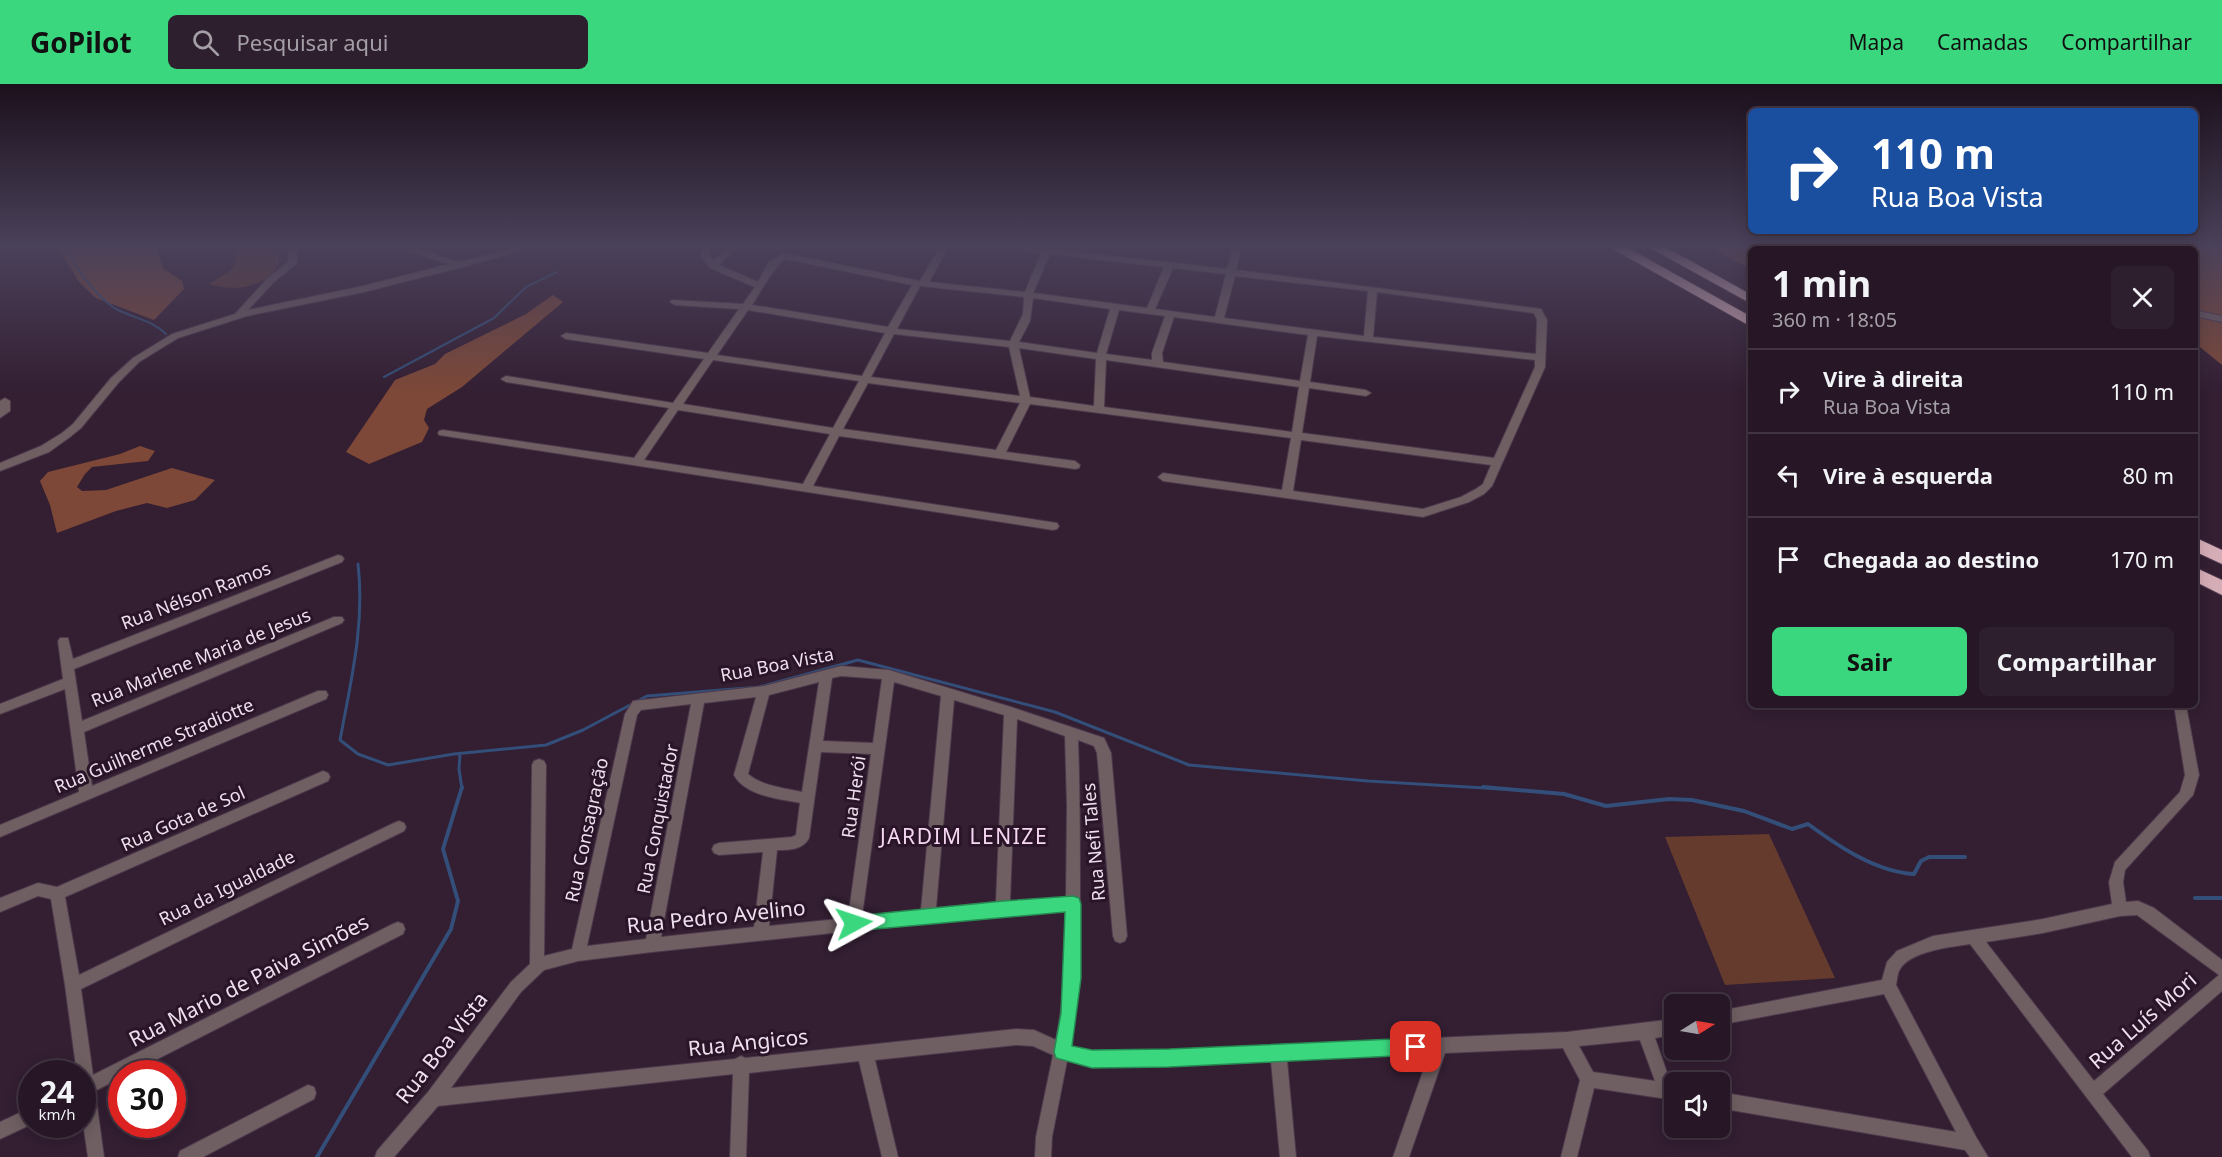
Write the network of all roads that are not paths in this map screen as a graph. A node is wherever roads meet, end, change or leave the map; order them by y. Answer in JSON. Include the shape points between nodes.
{"nodes":[{"id":1,"x":258,"y":294,"type":"edge"},
{"id":2,"x":340,"y":294,"type":"edge"},
{"id":3,"x":755,"y":294,"type":"edge"},
{"id":4,"x":914,"y":294,"type":"edge"},
{"id":5,"x":1019,"y":294,"type":"edge"},
{"id":6,"x":1157,"y":294,"type":"edge"},
{"id":7,"x":1225,"y":294,"type":"edge"},
{"id":8,"x":1372,"y":294,"type":"edge"},
{"id":9,"x":1411,"y":294,"type":"edge"},
{"id":10,"x":1700,"y":294,"type":"edge"},
{"id":11,"x":1028,"y":295,"type":"junction"},
{"id":12,"x":675,"y":302,"type":"dead end"},
{"id":13,"x":1116,"y":306,"type":"junction"},
{"id":14,"x":746,"y":307,"type":"junction"},
{"id":15,"x":1150,"y":311,"type":"junction"},
{"id":16,"x":1170,"y":314,"type":"junction"},
{"id":17,"x":2198,"y":314,"type":"edge"},
{"id":18,"x":239,"y":315,"type":"junction"},
{"id":19,"x":2222,"y":319,"type":"edge"},
{"id":20,"x":1219,"y":320,"type":"junction"},
{"id":21,"x":1748,"y":321,"type":"edge"},
{"id":22,"x":892,"y":330,"type":"junction"},
{"id":23,"x":1313,"y":333,"type":"junction"},
{"id":24,"x":566,"y":336,"type":"dead end"},
{"id":25,"x":1368,"y":339,"type":"junction"},
{"id":26,"x":1013,"y":344,"type":"junction"},
{"id":27,"x":1101,"y":356,"type":"junction"},
{"id":28,"x":710,"y":357,"type":"junction"},
{"id":29,"x":1541,"y":358,"type":"junction"},
{"id":30,"x":1159,"y":364,"type":"junction"},
{"id":31,"x":506,"y":379,"type":"dead end"},
{"id":32,"x":864,"y":379,"type":"junction"},
{"id":33,"x":1305,"y":384,"type":"junction"},
{"id":34,"x":1366,"y":393,"type":"dead end"},
{"id":35,"x":5,"y":401,"type":"dead end"},
{"id":36,"x":1026,"y":401,"type":"junction"},
{"id":37,"x":675,"y":407,"type":"junction"},
{"id":38,"x":1099,"y":410,"type":"junction"},
{"id":39,"x":0,"y":415,"type":"edge"},
{"id":40,"x":836,"y":432,"type":"junction"},
{"id":41,"x":443,"y":433,"type":"dead end"},
{"id":42,"x":1296,"y":436,"type":"junction"},
{"id":43,"x":999,"y":454,"type":"junction"},
{"id":44,"x":636,"y":462,"type":"junction"},
{"id":45,"x":1497,"y":462,"type":"junction"},
{"id":46,"x":1075,"y":465,"type":"dead end"},
{"id":47,"x":0,"y":467,"type":"edge"},
{"id":48,"x":1163,"y":477,"type":"dead end"},
{"id":49,"x":806,"y":488,"type":"junction"},
{"id":50,"x":1287,"y":494,"type":"junction"},
{"id":51,"x":1053,"y":526,"type":"dead end"},
{"id":52,"x":2198,"y":545,"type":"edge"},
{"id":53,"x":2222,"y":558,"type":"edge"},
{"id":54,"x":338,"y":560,"type":"dead end"},
{"id":55,"x":2198,"y":575,"type":"edge"},
{"id":56,"x":2222,"y":588,"type":"edge"},
{"id":57,"x":339,"y":620,"type":"dead end"},
{"id":58,"x":64,"y":641,"type":"dead end"},
{"id":59,"x":68,"y":666,"type":"junction"},
{"id":60,"x":826,"y":675,"type":"junction"},
{"id":61,"x":889,"y":675,"type":"junction"},
{"id":62,"x":70,"y":682,"type":"junction"},
{"id":63,"x":764,"y":691,"type":"junction"},
{"id":64,"x":948,"y":693,"type":"junction"},
{"id":65,"x":322,"y":695,"type":"dead end"},
{"id":66,"x":698,"y":699,"type":"junction"},
{"id":67,"x":2181,"y":708,"type":"edge"},
{"id":68,"x":0,"y":709,"type":"edge"},
{"id":69,"x":1011,"y":711,"type":"junction"},
{"id":70,"x":632,"y":714,"type":"joint"},
{"id":71,"x":77,"y":729,"type":"junction"},
{"id":72,"x":1071,"y":732,"type":"junction"},
{"id":73,"x":817,"y":746,"type":"junction"},
{"id":74,"x":1102,"y":747,"type":"joint"},
{"id":75,"x":879,"y":749,"type":"junction"},
{"id":76,"x":539,"y":765,"type":"dead end"},
{"id":77,"x":323,"y":777,"type":"dead end"},
{"id":78,"x":86,"y":794,"type":"junction"},
{"id":79,"x":808,"y":798,"type":"junction"},
{"id":80,"x":399,"y":827,"type":"dead end"},
{"id":81,"x":0,"y":831,"type":"edge"},
{"id":82,"x":771,"y":845,"type":"junction"},
{"id":83,"x":719,"y":849,"type":"dead end"},
{"id":84,"x":57,"y":894,"type":"junction"},
{"id":85,"x":1073,"y":904,"type":"junction"},
{"id":86,"x":0,"y":905,"type":"edge"},
{"id":87,"x":1003,"y":908,"type":"junction"},
{"id":88,"x":2120,"y":909,"type":"junction"},
{"id":89,"x":928,"y":917,"type":"junction"},
{"id":90,"x":854,"y":923,"type":"junction"},
{"id":91,"x":398,"y":929,"type":"dead end"},
{"id":92,"x":761,"y":932,"type":"junction"},
{"id":93,"x":1120,"y":936,"type":"dead end"},
{"id":94,"x":1973,"y":936,"type":"junction"},
{"id":95,"x":652,"y":945,"type":"junction"},
{"id":96,"x":579,"y":954,"type":"junction"},
{"id":97,"x":537,"y":966,"type":"junction"},
{"id":98,"x":2222,"y":969,"type":"edge"},
{"id":99,"x":2222,"y":981,"type":"edge"},
{"id":100,"x":73,"y":985,"type":"junction"},
{"id":101,"x":1888,"y":986,"type":"junction"},
{"id":102,"x":1730,"y":1016,"type":"edge"},
{"id":103,"x":1664,"y":1029,"type":"edge"},
{"id":104,"x":1645,"y":1032,"type":"junction"},
{"id":105,"x":1567,"y":1040,"type":"junction"},
{"id":106,"x":1440,"y":1046,"type":"junction"},
{"id":107,"x":865,"y":1052,"type":"junction"},
{"id":108,"x":1062,"y":1052,"type":"junction"},
{"id":109,"x":1278,"y":1053,"type":"junction"},
{"id":110,"x":81,"y":1060,"type":"edge"},
{"id":111,"x":741,"y":1064,"type":"junction"},
{"id":112,"x":1664,"y":1077,"type":"edge"},
{"id":113,"x":1588,"y":1079,"type":"junction"},
{"id":114,"x":96,"y":1082,"type":"edge"},
{"id":115,"x":1664,"y":1090,"type":"edge"},
{"id":116,"x":308,"y":1093,"type":"dead end"},
{"id":117,"x":2092,"y":1093,"type":"junction"},
{"id":118,"x":434,"y":1098,"type":"junction"},
{"id":119,"x":1730,"y":1102,"type":"edge"},
{"id":120,"x":18,"y":1122,"type":"edge"},
{"id":121,"x":0,"y":1131,"type":"edge"},
{"id":122,"x":93,"y":1138,"type":"edge"},
{"id":123,"x":1970,"y":1143,"type":"junction"},
{"id":124,"x":96,"y":1157,"type":"edge"},
{"id":125,"x":186,"y":1157,"type":"edge"},
{"id":126,"x":383,"y":1157,"type":"edge"},
{"id":127,"x":738,"y":1157,"type":"edge"},
{"id":128,"x":890,"y":1157,"type":"edge"},
{"id":129,"x":1043,"y":1157,"type":"edge"},
{"id":130,"x":1288,"y":1157,"type":"edge"},
{"id":131,"x":1401,"y":1157,"type":"edge"},
{"id":132,"x":1569,"y":1157,"type":"edge"},
{"id":133,"x":1980,"y":1157,"type":"edge"},
{"id":134,"x":2142,"y":1157,"type":"edge"}],
"edges":[{"from":1,"to":18,"type":"street"},
{"from":2,"to":18,"type":"street"},
{"from":3,"to":14,"type":"street"},
{"from":4,"to":22,"type":"street"},
{"from":5,"to":11,"type":"street"},
{"from":6,"to":15,"type":"street"},
{"from":7,"to":20,"type":"street"},
{"from":8,"to":25,"type":"street"},
{"from":9,"to":29,"type":"street","via":[[1538,311],[1542,320]]},
{"from":10,"to":21,"type":"highway"},
{"from":11,"to":13,"type":"street"},
{"from":11,"to":26,"type":"street","via":[[1024,325]]},
{"from":12,"to":14,"type":"street"},
{"from":13,"to":15,"type":"street"},
{"from":13,"to":27,"type":"street"},
{"from":14,"to":22,"type":"street"},
{"from":14,"to":28,"type":"street"},
{"from":15,"to":16,"type":"street"},
{"from":16,"to":20,"type":"street"},
{"from":16,"to":30,"type":"street","via":[[1157,353]]},
{"from":17,"to":19,"type":"street"},
{"from":18,"to":47,"type":"street","via":[[192,329],[156,346],[115,380],[66,435],[45,449]]},
{"from":20,"to":23,"type":"street"},
{"from":22,"to":26,"type":"street"},
{"from":22,"to":32,"type":"street"},
{"from":23,"to":25,"type":"street"},
{"from":23,"to":33,"type":"street"},
{"from":24,"to":28,"type":"street"},
{"from":25,"to":29,"type":"street"},
{"from":26,"to":27,"type":"street"},
{"from":26,"to":36,"type":"street"},
{"from":27,"to":30,"type":"street"},
{"from":27,"to":38,"type":"street"},
{"from":28,"to":32,"type":"street"},
{"from":28,"to":37,"type":"street"},
{"from":29,"to":45,"type":"street"},
{"from":30,"to":33,"type":"street"},
{"from":31,"to":37,"type":"street"},
{"from":32,"to":36,"type":"street"},
{"from":32,"to":40,"type":"street"},
{"from":33,"to":34,"type":"street"},
{"from":33,"to":42,"type":"street"},
{"from":35,"to":39,"type":"street","via":[[5,411]]},
{"from":36,"to":38,"type":"street"},
{"from":36,"to":43,"type":"street"},
{"from":37,"to":40,"type":"street"},
{"from":37,"to":44,"type":"street"},
{"from":38,"to":42,"type":"street"},
{"from":40,"to":43,"type":"street"},
{"from":40,"to":49,"type":"street"},
{"from":41,"to":44,"type":"street"},
{"from":42,"to":45,"type":"street"},
{"from":42,"to":50,"type":"street"},
{"from":43,"to":46,"type":"street"},
{"from":44,"to":49,"type":"street"},
{"from":45,"to":50,"type":"street","via":[[1487,486],[1479,493],[1423,513]]},
{"from":48,"to":50,"type":"street"},
{"from":49,"to":51,"type":"street"},
{"from":52,"to":53,"type":"highway"},
{"from":54,"to":59,"type":"street","name":"Rua Nélson Ramos"},
{"from":55,"to":56,"type":"highway"},
{"from":57,"to":71,"type":"street","name":"Rua Marlene Maria de Jesus"},
{"from":58,"to":59,"type":"street"},
{"from":59,"to":62,"type":"street"},
{"from":60,"to":61,"type":"street","name":"Rua Boa Vista","via":[[841,671]]},
{"from":60,"to":63,"type":"street","name":"Rua Boa Vista"},
{"from":60,"to":73,"type":"street"},
{"from":61,"to":64,"type":"street","name":"Rua Boa Vista"},
{"from":61,"to":75,"type":"street","name":"Rua Herói"},
{"from":62,"to":68,"type":"street"},
{"from":62,"to":71,"type":"street"},
{"from":63,"to":66,"type":"street","name":"Rua Boa Vista"},
{"from":63,"to":79,"type":"street","via":[[741,775],[746,782]]},
{"from":64,"to":69,"type":"street","name":"Rua Boa Vista"},
{"from":64,"to":89,"type":"street"},
{"from":65,"to":78,"type":"street","name":"Rua Guilherme Stradiotte"},
{"from":66,"to":70,"type":"street","name":"Rua Boa Vista","via":[[643,702]]},
{"from":66,"to":95,"type":"street","name":"Rua Conquistador"},
{"from":67,"to":88,"type":"street","via":[[2192,775],[2186,795],[2120,866],[2115,886]]},
{"from":69,"to":72,"type":"street","name":"Rua Boa Vista"},
{"from":69,"to":87,"type":"street"},
{"from":70,"to":96,"type":"street","name":"Rua Consagração"},
{"from":71,"to":78,"type":"street"},
{"from":72,"to":74,"type":"street","name":"Rua Boa Vista","via":[[1091,738]]},
{"from":72,"to":85,"type":"street"},
{"from":73,"to":75,"type":"street"},
{"from":73,"to":79,"type":"street"},
{"from":74,"to":93,"type":"street","name":"Rua Nefi Tales"},
{"from":75,"to":90,"type":"street","name":"Rua Herói"},
{"from":76,"to":97,"type":"street"},
{"from":77,"to":84,"type":"street","name":"Rua Gota de Sol"},
{"from":78,"to":81,"type":"street","name":"Rua Guilherme Stradiotte"},
{"from":79,"to":82,"type":"street","via":[[802,838],[794,843]]},
{"from":80,"to":100,"type":"street","name":"Rua da Igualdade"},
{"from":82,"to":83,"type":"street"},
{"from":82,"to":92,"type":"street"},
{"from":84,"to":86,"type":"street","via":[[38,889]]},
{"from":84,"to":100,"type":"street"},
{"from":85,"to":87,"type":"street","name":"Rua Pedro Avelino"},
{"from":85,"to":108,"type":"street","via":[[1070,1013]]},
{"from":87,"to":89,"type":"street","name":"Rua Pedro Avelino"},
{"from":88,"to":94,"type":"street"},
{"from":88,"to":98,"type":"street","via":[[2138,908],[2149,913]]},
{"from":89,"to":90,"type":"street","name":"Rua Pedro Avelino"},
{"from":90,"to":92,"type":"street","name":"Rua Pedro Avelino"},
{"from":91,"to":114,"type":"street","name":"Rua Mario de Paiva Simões"},
{"from":92,"to":95,"type":"street","name":"Rua Pedro Avelino"},
{"from":94,"to":101,"type":"street","via":[[1933,943],[1902,956],[1892,967]]},
{"from":94,"to":117,"type":"street"},
{"from":95,"to":96,"type":"street","name":"Rua Pedro Avelino"},
{"from":96,"to":97,"type":"street","name":"Rua Boa Vista"},
{"from":97,"to":118,"type":"street","name":"Rua Boa Vista","via":[[516,987]]},
{"from":99,"to":117,"type":"street","name":"Rua Luís Mori"},
{"from":100,"to":110,"type":"street"},
{"from":101,"to":102,"type":"street"},
{"from":101,"to":123,"type":"street"},
{"from":103,"to":104,"type":"street","name":"Rua Angicos"},
{"from":104,"to":105,"type":"street","name":"Rua Angicos"},
{"from":104,"to":112,"type":"street"},
{"from":105,"to":106,"type":"street","name":"Rua Angicos"},
{"from":105,"to":113,"type":"street"},
{"from":106,"to":109,"type":"street","name":"Rua Angicos"},
{"from":106,"to":131,"type":"street"},
{"from":107,"to":108,"type":"street","name":"Rua Angicos","via":[[1016,1037],[1034,1038]]},
{"from":107,"to":111,"type":"street","name":"Rua Angicos"},
{"from":107,"to":128,"type":"street"},
{"from":108,"to":109,"type":"street","name":"Rua Angicos","via":[[1092,1059]]},
{"from":108,"to":129,"type":"street"},
{"from":109,"to":130,"type":"street"},
{"from":111,"to":118,"type":"street","name":"Rua Angicos"},
{"from":111,"to":127,"type":"street"},
{"from":113,"to":115,"type":"street"},
{"from":113,"to":132,"type":"street"},
{"from":116,"to":125,"type":"street"},
{"from":117,"to":134,"type":"street"},
{"from":118,"to":126,"type":"street","name":"Rua Boa Vista"},
{"from":119,"to":123,"type":"street"},
{"from":120,"to":121,"type":"street"},
{"from":122,"to":124,"type":"street"},
{"from":123,"to":133,"type":"street"}]}
